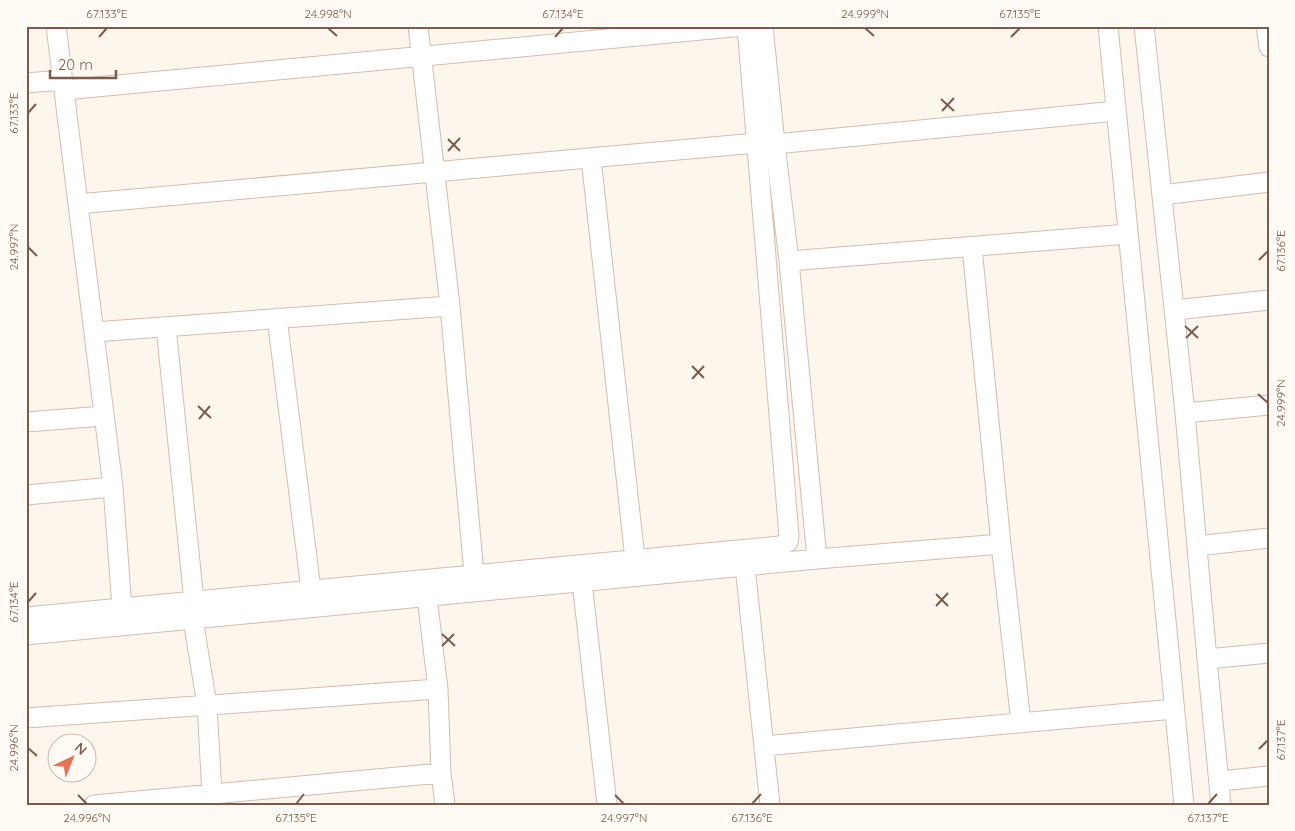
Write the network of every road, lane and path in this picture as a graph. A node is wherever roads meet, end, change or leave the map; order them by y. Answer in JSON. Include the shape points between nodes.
{"nodes":[{"id":1,"x":56,"y":26,"type":"edge"},
{"id":2,"x":418,"y":26,"type":"edge"},
{"id":3,"x":1108,"y":26,"type":"edge"},
{"id":4,"x":1144,"y":26,"type":"edge"},
{"id":5,"x":1266,"y":26,"type":"edge"},
{"id":6,"x":759,"y":27,"type":"edge"},
{"id":7,"x":1269,"y":48,"type":"edge"},
{"id":8,"x":422,"y":56,"type":"junction"},
{"id":9,"x":26,"y":83,"type":"edge"},
{"id":10,"x":64,"y":85,"type":"junction"},
{"id":11,"x":1116,"y":111,"type":"junction"},
{"id":12,"x":756,"y":143,"type":"junction"},
{"id":13,"x":775,"y":144,"type":"junction"},
{"id":14,"x":590,"y":158,"type":"junction"},
{"id":15,"x":435,"y":172,"type":"junction"},
{"id":16,"x":1269,"y":182,"type":"edge"},
{"id":17,"x":1162,"y":196,"type":"junction"},
{"id":18,"x":78,"y":204,"type":"junction"},
{"id":19,"x":1128,"y":234,"type":"junction"},
{"id":20,"x":972,"y":247,"type":"junction"},
{"id":21,"x":789,"y":262,"type":"junction"},
{"id":22,"x":1269,"y":300,"type":"edge"},
{"id":23,"x":450,"y":306,"type":"junction"},
{"id":24,"x":1174,"y":310,"type":"junction"},
{"id":25,"x":277,"y":318,"type":"junction"},
{"id":26,"x":166,"y":327,"type":"junction"},
{"id":27,"x":94,"y":332,"type":"junction"},
{"id":28,"x":1269,"y":405,"type":"edge"},
{"id":29,"x":1185,"y":413,"type":"junction"},
{"id":30,"x":104,"y":416,"type":"junction"},
{"id":31,"x":26,"y":422,"type":"edge"},
{"id":32,"x":113,"y":487,"type":"junction"},
{"id":33,"x":26,"y":495,"type":"edge"},
{"id":34,"x":1269,"y":538,"type":"edge"},
{"id":35,"x":1001,"y":544,"type":"junction"},
{"id":36,"x":1197,"y":546,"type":"junction"},
{"id":37,"x":635,"y":559,"type":"junction"},
{"id":38,"x":818,"y":559,"type":"junction"},
{"id":39,"x":745,"y":566,"type":"junction"},
{"id":40,"x":474,"y":574,"type":"junction"},
{"id":41,"x":582,"y":582,"type":"junction"},
{"id":42,"x":311,"y":590,"type":"junction"},
{"id":43,"x":427,"y":597,"type":"junction"},
{"id":44,"x":194,"y":601,"type":"junction"},
{"id":45,"x":122,"y":608,"type":"junction"},
{"id":46,"x":26,"y":617,"type":"edge"},
{"id":47,"x":194,"y":619,"type":"junction"},
{"id":48,"x":26,"y":635,"type":"edge"},
{"id":49,"x":1269,"y":653,"type":"edge"},
{"id":50,"x":1207,"y":659,"type":"junction"},
{"id":51,"x":438,"y":688,"type":"junction"},
{"id":52,"x":207,"y":705,"type":"junction"},
{"id":53,"x":1174,"y":709,"type":"junction"},
{"id":54,"x":26,"y":718,"type":"edge"},
{"id":55,"x":1021,"y":723,"type":"junction"},
{"id":56,"x":764,"y":746,"type":"junction"},
{"id":57,"x":442,"y":773,"type":"junction"},
{"id":58,"x":1269,"y":776,"type":"edge"},
{"id":59,"x":1220,"y":782,"type":"junction"},
{"id":60,"x":212,"y":794,"type":"junction"},
{"id":61,"x":94,"y":805,"type":"edge"},
{"id":62,"x":445,"y":805,"type":"edge"},
{"id":63,"x":607,"y":805,"type":"edge"},
{"id":64,"x":770,"y":805,"type":"edge"},
{"id":65,"x":1184,"y":805,"type":"edge"},
{"id":66,"x":1221,"y":805,"type":"edge"}],
"edges":[{"from":1,"to":10,"type":"street"},
{"from":2,"to":8,"type":"street"},
{"from":3,"to":11,"type":"street"},
{"from":4,"to":17,"type":"street"},
{"from":5,"to":7,"type":"street"},
{"from":6,"to":8,"type":"street"},
{"from":6,"to":12,"type":"street"},
{"from":6,"to":13,"type":"street"},
{"from":8,"to":10,"type":"street"},
{"from":8,"to":15,"type":"street"},
{"from":9,"to":10,"type":"street"},
{"from":10,"to":18,"type":"street"},
{"from":11,"to":13,"type":"street"},
{"from":11,"to":19,"type":"street"},
{"from":12,"to":14,"type":"street"},
{"from":12,"to":37,"type":"street","via":[[788,542],[780,546]]},
{"from":13,"to":21,"type":"street"},
{"from":14,"to":15,"type":"street"},
{"from":14,"to":37,"type":"street"},
{"from":15,"to":18,"type":"street"},
{"from":15,"to":23,"type":"street"},
{"from":16,"to":17,"type":"street"},
{"from":17,"to":24,"type":"street"},
{"from":18,"to":27,"type":"street"},
{"from":19,"to":20,"type":"street"},
{"from":19,"to":53,"type":"street"},
{"from":20,"to":21,"type":"street"},
{"from":20,"to":35,"type":"street"},
{"from":21,"to":38,"type":"street"},
{"from":22,"to":24,"type":"street"},
{"from":23,"to":25,"type":"street"},
{"from":23,"to":40,"type":"street"},
{"from":24,"to":29,"type":"street"},
{"from":25,"to":26,"type":"street"},
{"from":25,"to":42,"type":"street"},
{"from":26,"to":27,"type":"street"},
{"from":26,"to":44,"type":"street"},
{"from":27,"to":30,"type":"street"},
{"from":28,"to":29,"type":"street"},
{"from":29,"to":36,"type":"street"},
{"from":30,"to":31,"type":"street"},
{"from":30,"to":32,"type":"street"},
{"from":32,"to":33,"type":"street"},
{"from":32,"to":45,"type":"street"},
{"from":34,"to":36,"type":"street"},
{"from":35,"to":38,"type":"street"},
{"from":35,"to":55,"type":"street"},
{"from":36,"to":50,"type":"street"},
{"from":37,"to":40,"type":"street"},
{"from":38,"to":39,"type":"street"},
{"from":39,"to":41,"type":"street"},
{"from":39,"to":56,"type":"street"},
{"from":40,"to":42,"type":"street"},
{"from":41,"to":43,"type":"street"},
{"from":41,"to":63,"type":"street"},
{"from":42,"to":44,"type":"street"},
{"from":43,"to":47,"type":"street"},
{"from":43,"to":51,"type":"street"},
{"from":44,"to":45,"type":"street"},
{"from":45,"to":46,"type":"street"},
{"from":47,"to":48,"type":"street"},
{"from":47,"to":52,"type":"street"},
{"from":49,"to":50,"type":"street"},
{"from":50,"to":59,"type":"street"},
{"from":51,"to":52,"type":"street"},
{"from":51,"to":57,"type":"street"},
{"from":52,"to":54,"type":"street"},
{"from":52,"to":60,"type":"street"},
{"from":53,"to":55,"type":"street"},
{"from":53,"to":65,"type":"street"},
{"from":55,"to":56,"type":"street"},
{"from":56,"to":64,"type":"street"},
{"from":57,"to":60,"type":"street"},
{"from":57,"to":62,"type":"street"},
{"from":58,"to":59,"type":"street"},
{"from":59,"to":66,"type":"street"},
{"from":60,"to":61,"type":"street"}]}
